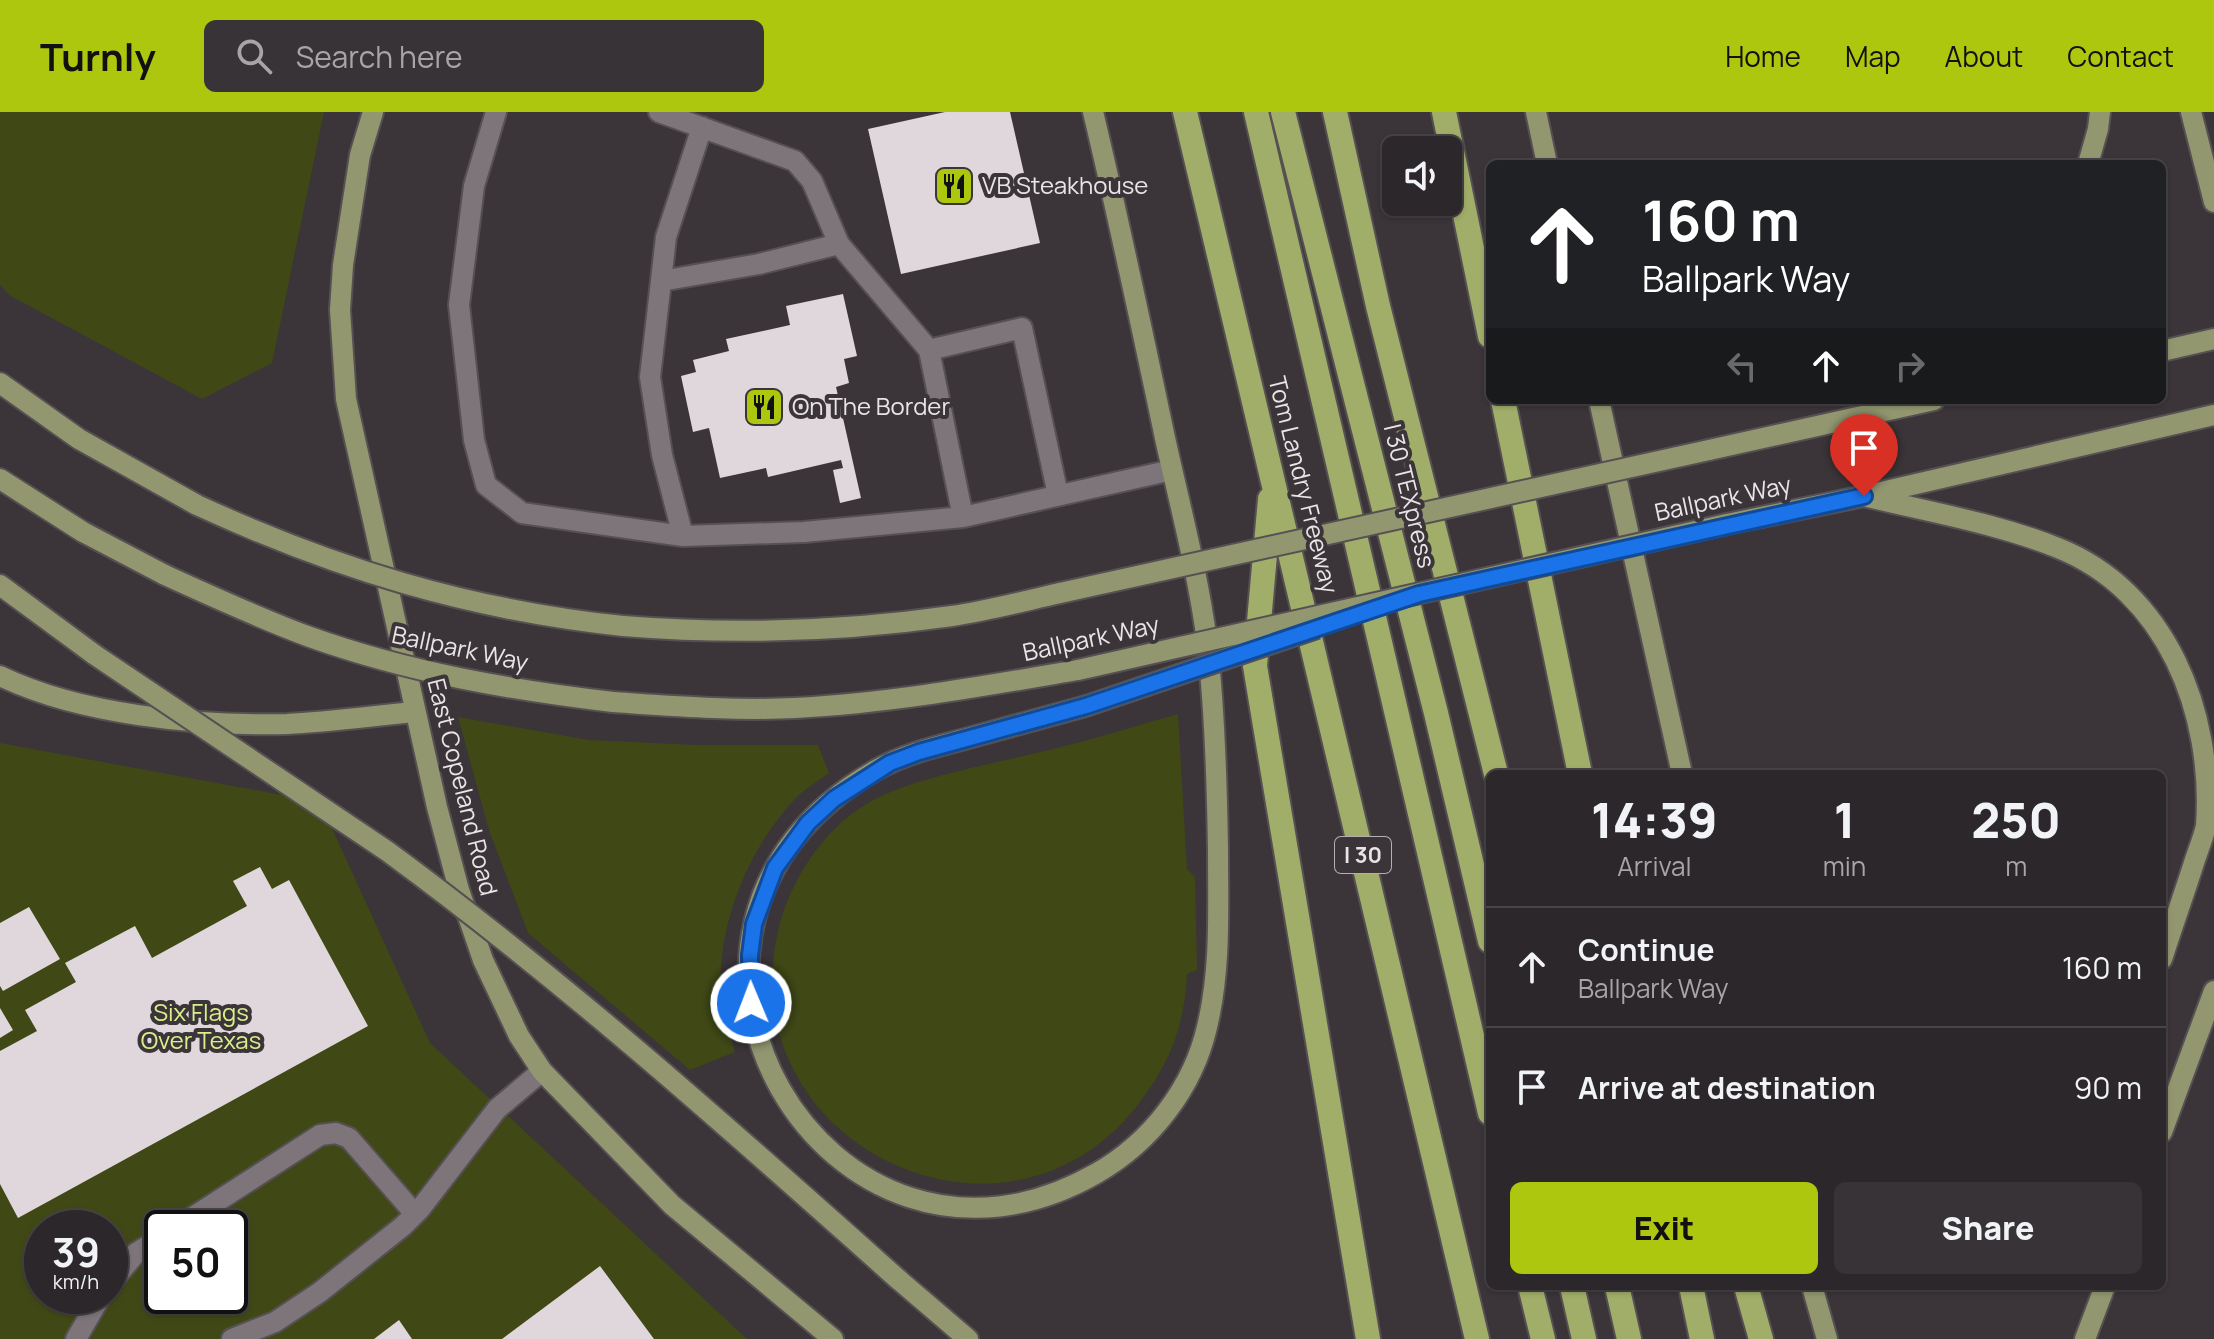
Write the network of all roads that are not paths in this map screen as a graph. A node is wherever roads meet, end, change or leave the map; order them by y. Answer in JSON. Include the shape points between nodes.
{"nodes":[{"id":1,"x":373,"y":112,"type":"edge"},
{"id":2,"x":496,"y":112,"type":"edge"},
{"id":3,"x":659,"y":112,"type":"edge"},
{"id":4,"x":1093,"y":112,"type":"edge"},
{"id":5,"x":1185,"y":112,"type":"edge"},
{"id":6,"x":1256,"y":112,"type":"edge"},
{"id":7,"x":1283,"y":112,"type":"edge"},
{"id":8,"x":1335,"y":112,"type":"edge"},
{"id":9,"x":1444,"y":112,"type":"edge"},
{"id":10,"x":1536,"y":112,"type":"edge"},
{"id":11,"x":2100,"y":112,"type":"edge"},
{"id":12,"x":2191,"y":112,"type":"edge"},
{"id":13,"x":702,"y":127,"type":"junction"},
{"id":14,"x":1546,"y":160,"type":"edge"},
{"id":15,"x":2089,"y":160,"type":"edge"},
{"id":16,"x":2212,"y":192,"type":"edge"},
{"id":17,"x":839,"y":244,"type":"junction"},
{"id":18,"x":661,"y":281,"type":"junction"},
{"id":19,"x":1486,"y":317,"type":"edge"},
{"id":20,"x":2214,"y":339,"type":"edge"},
{"id":21,"x":929,"y":350,"type":"junction"},
{"id":22,"x":2166,"y":350,"type":"edge"},
{"id":23,"x":0,"y":383,"type":"edge"},
{"id":24,"x":1504,"y":404,"type":"edge"},
{"id":25,"x":1600,"y":404,"type":"edge"},
{"id":26,"x":1874,"y":404,"type":"edge"},
{"id":27,"x":1916,"y":404,"type":"edge"},
{"id":28,"x":2214,"y":415,"type":"edge"},
{"id":29,"x":1860,"y":416,"type":"junction"},
{"id":30,"x":1172,"y":470,"type":"junction"},
{"id":31,"x":0,"y":479,"type":"edge"},
{"id":32,"x":1272,"y":481,"type":"junction"},
{"id":33,"x":1058,"y":495,"type":"junction"},
{"id":34,"x":1864,"y":496,"type":"junction"},
{"id":35,"x":963,"y":517,"type":"junction"},
{"id":36,"x":683,"y":536,"type":"junction"},
{"id":37,"x":0,"y":585,"type":"edge"},
{"id":38,"x":1419,"y":594,"type":"junction"},
{"id":39,"x":0,"y":676,"type":"edge"},
{"id":40,"x":415,"y":712,"type":"junction"},
{"id":41,"x":1495,"y":770,"type":"edge"},
{"id":42,"x":1579,"y":770,"type":"edge"},
{"id":43,"x":1681,"y":770,"type":"edge"},
{"id":44,"x":1486,"y":924,"type":"edge"},
{"id":45,"x":2166,"y":947,"type":"edge"},
{"id":46,"x":2214,"y":991,"type":"edge"},
{"id":47,"x":542,"y":1071,"type":"junction"},
{"id":48,"x":1486,"y":1096,"type":"edge"},
{"id":49,"x":2166,"y":1121,"type":"edge"},
{"id":50,"x":204,"y":1210,"type":"edge"},
{"id":51,"x":415,"y":1214,"type":"junction"},
{"id":52,"x":1452,"y":1230,"type":"junction"},
{"id":53,"x":144,"y":1248,"type":"edge"},
{"id":54,"x":128,"y":1263,"type":"edge"},
{"id":55,"x":1531,"y":1290,"type":"edge"},
{"id":56,"x":1573,"y":1290,"type":"edge"},
{"id":57,"x":1618,"y":1290,"type":"edge"},
{"id":58,"x":1692,"y":1290,"type":"edge"},
{"id":59,"x":1747,"y":1290,"type":"edge"},
{"id":60,"x":1813,"y":1290,"type":"edge"},
{"id":61,"x":2103,"y":1290,"type":"edge"},
{"id":62,"x":91,"y":1314,"type":"edge"},
{"id":63,"x":76,"y":1339,"type":"edge"},
{"id":64,"x":232,"y":1339,"type":"edge"},
{"id":65,"x":833,"y":1339,"type":"edge"},
{"id":66,"x":968,"y":1339,"type":"edge"},
{"id":67,"x":1368,"y":1339,"type":"edge"},
{"id":68,"x":1471,"y":1339,"type":"edge"},
{"id":69,"x":1477,"y":1339,"type":"edge"},
{"id":70,"x":1543,"y":1339,"type":"edge"},
{"id":71,"x":1584,"y":1339,"type":"edge"},
{"id":72,"x":1629,"y":1339,"type":"edge"},
{"id":73,"x":1702,"y":1339,"type":"edge"},
{"id":74,"x":1761,"y":1339,"type":"edge"},
{"id":75,"x":1827,"y":1339,"type":"edge"},
{"id":76,"x":2085,"y":1339,"type":"edge"}],
"edges":[{"from":1,"to":40,"type":"main road","name":"East Copeland Road","via":[[360,155],[343,265],[341,351],[346,399]]},
{"from":2,"to":36,"type":"lane","via":[[474,186],[459,305],[474,440],[486,485],[522,513]]},
{"from":3,"to":13,"type":"lane"},
{"from":4,"to":30,"type":"main road"},
{"from":5,"to":32,"type":"highway","name":"Tom Landry Freeway","number":"I 30"},
{"from":6,"to":48,"type":"highway","number":"I 30"},
{"from":7,"to":44,"type":"highway","name":"I 30 TEXpress"},
{"from":8,"to":41,"type":"highway","name":"I 30 TEXpress","via":[[1378,306]]},
{"from":9,"to":19,"type":"highway"},
{"from":10,"to":14,"type":"main road"},
{"from":11,"to":15,"type":"main road"},
{"from":12,"to":16,"type":"main road"},
{"from":13,"to":17,"type":"lane","via":[[795,161],[812,181]]},
{"from":13,"to":18,"type":"lane","via":[[666,237]]},
{"from":17,"to":18,"type":"lane"},
{"from":17,"to":21,"type":"lane"},
{"from":18,"to":36,"type":"lane","via":[[650,377],[662,455]]},
{"from":20,"to":22,"type":"main road"},
{"from":21,"to":33,"type":"lane","via":[[1022,328]]},
{"from":21,"to":35,"type":"lane"},
{"from":23,"to":29,"type":"main road","name":"Ballpark Way","bridge":true,"via":[[79,439],[197,505],[260,534],[399,583],[552,619],[717,633],[826,630],[954,616]]},
{"from":24,"to":42,"type":"highway"},
{"from":25,"to":43,"type":"main road"},
{"from":26,"to":29,"type":"main road"},
{"from":27,"to":29,"type":"main road","name":"Ballpark Way"},
{"from":28,"to":34,"type":"main road","name":"Ballpark Way"},
{"from":30,"to":33,"type":"lane"},
{"from":30,"to":38,"type":"main road","bridge":true,"via":[[1206,641],[1218,807],[1218,959],[1207,1029],[1196,1060],[1169,1108],[1138,1143],[1075,1185],[1023,1202],[972,1207],[918,1199],[867,1178],[806,1128],[772,1078],[752,1019],[754,924],[775,868],[808,823],[875,771],[919,752],[1086,706]]},
{"from":31,"to":38,"type":"main road","name":"Ballpark Way","bridge":true,"via":[[83,532],[165,575],[312,638],[405,666],[508,688],[613,702],[794,708],[912,698],[1078,670]]},
{"from":32,"to":52,"type":"highway","name":"Tom Landry Freeway","number":"I 30"},
{"from":32,"to":67,"type":"highway","via":[[1255,666]]},
{"from":33,"to":35,"type":"lane"},
{"from":34,"to":38,"type":"main road","name":"Ballpark Way","bridge":true},
{"from":34,"to":45,"type":"main road","via":[[2059,548],[2134,596],[2167,635],[2192,680],[2206,730],[2210,781],[2206,827]]},
{"from":35,"to":36,"type":"lane","via":[[804,532]]},
{"from":37,"to":66,"type":"main road","bridge":true,"via":[[454,901],[754,1151]]},
{"from":39,"to":40,"type":"main road","via":[[99,709],[244,724]]},
{"from":40,"to":47,"type":"main road","name":"East Copeland Road","via":[[453,869],[478,946],[502,1003]]},
{"from":46,"to":49,"type":"main road"},
{"from":47,"to":51,"type":"lane","via":[[497,1109]]},
{"from":47,"to":65,"type":"main road","name":"East Copeland Road","via":[[672,1205]]},
{"from":50,"to":51,"type":"lane","via":[[320,1135],[336,1133],[349,1138]]},
{"from":51,"to":64,"type":"lane","via":[[320,1292],[275,1322]]},
{"from":52,"to":68,"type":"highway"},
{"from":52,"to":69,"type":"highway","name":"Tom Landry Freeway","number":"I 30"},
{"from":53,"to":54,"type":"lane"},
{"from":55,"to":70,"type":"highway"},
{"from":56,"to":71,"type":"highway"},
{"from":57,"to":72,"type":"highway"},
{"from":58,"to":73,"type":"highway"},
{"from":59,"to":74,"type":"highway"},
{"from":60,"to":75,"type":"main road"},
{"from":61,"to":76,"type":"main road"},
{"from":62,"to":63,"type":"lane"}]}
